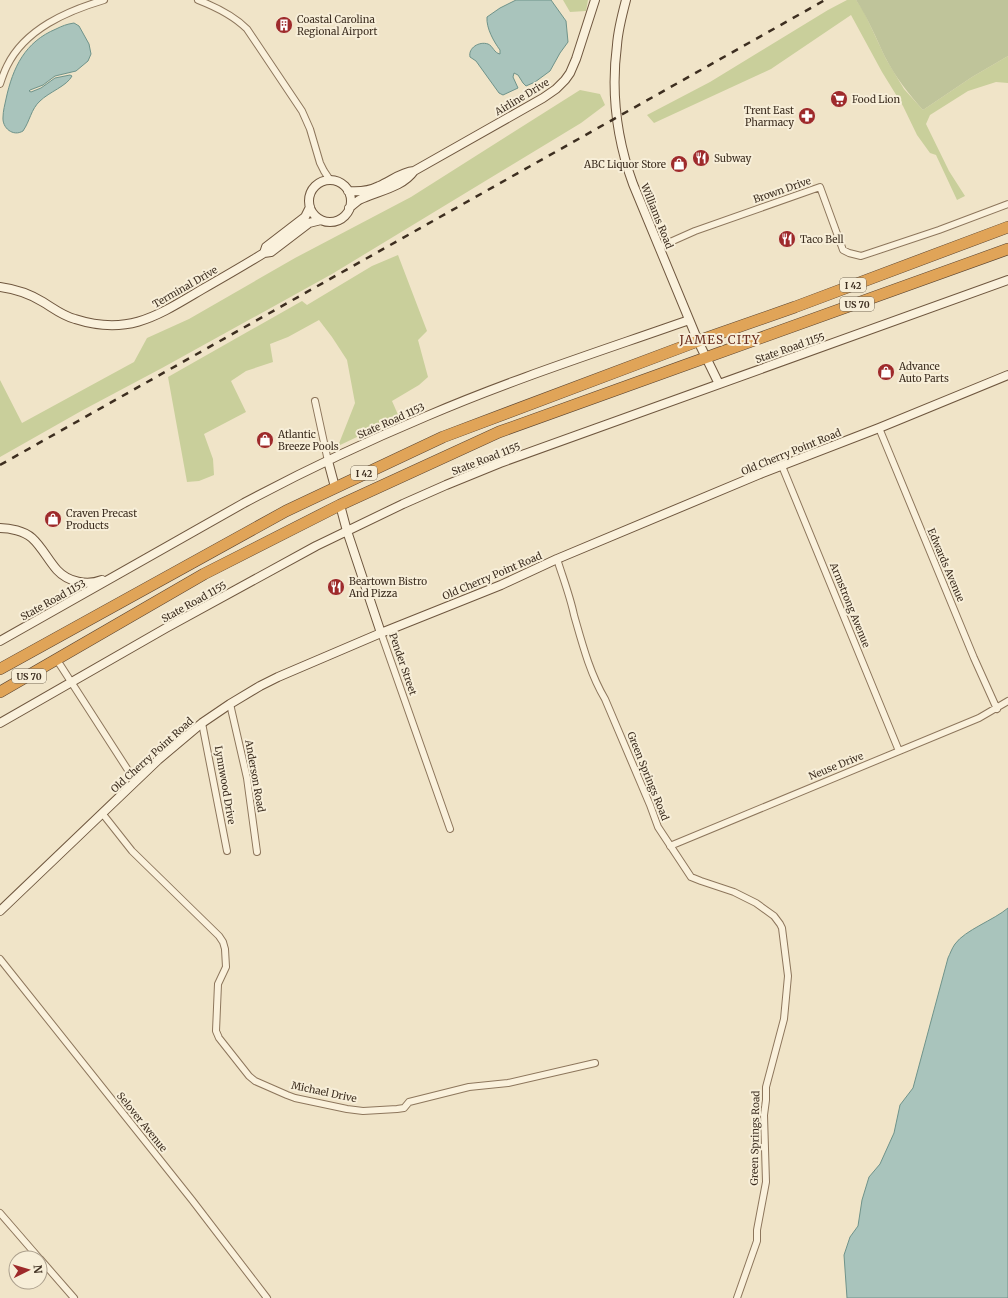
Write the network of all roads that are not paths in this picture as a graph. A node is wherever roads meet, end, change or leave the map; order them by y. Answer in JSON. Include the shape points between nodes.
{"nodes":[{"id":1,"x":104,"y":0,"type":"edge"},
{"id":2,"x":198,"y":0,"type":"edge"},
{"id":3,"x":595,"y":0,"type":"edge"},
{"id":4,"x":626,"y":0,"type":"edge"},
{"id":5,"x":0,"y":84,"type":"edge"},
{"id":6,"x":414,"y":171,"type":"junction"},
{"id":7,"x":330,"y":180,"type":"junction"},
{"id":8,"x":348,"y":192,"type":"junction"},
{"id":9,"x":1008,"y":204,"type":"edge"},
{"id":10,"x":310,"y":207,"type":"junction"},
{"id":11,"x":349,"y":208,"type":"junction"},
{"id":12,"x":321,"y":220,"type":"junction"},
{"id":13,"x":1008,"y":227,"type":"edge"},
{"id":14,"x":659,"y":247,"type":"junction"},
{"id":15,"x":1008,"y":249,"type":"edge"},
{"id":16,"x":264,"y":253,"type":"junction"},
{"id":17,"x":1008,"y":280,"type":"edge"},
{"id":18,"x":0,"y":287,"type":"edge"},
{"id":19,"x":689,"y":320,"type":"junction"},
{"id":20,"x":698,"y":341,"type":"junction"},
{"id":21,"x":706,"y":358,"type":"junction"},
{"id":22,"x":1008,"y":375,"type":"edge"},
{"id":23,"x":719,"y":384,"type":"junction"},
{"id":24,"x":315,"y":401,"type":"dead end"},
{"id":25,"x":879,"y":428,"type":"junction"},
{"id":26,"x":328,"y":461,"type":"junction"},
{"id":27,"x":782,"y":466,"type":"junction"},
{"id":28,"x":335,"y":487,"type":"junction"},
{"id":29,"x":340,"y":505,"type":"junction"},
{"id":30,"x":0,"y":528,"type":"edge"},
{"id":31,"x":347,"y":531,"type":"junction"},
{"id":32,"x":557,"y":559,"type":"junction"},
{"id":33,"x":116,"y":576,"type":"junction"},
{"id":34,"x":381,"y":634,"type":"junction"},
{"id":35,"x":0,"y":641,"type":"edge"},
{"id":36,"x":57,"y":660,"type":"junction"},
{"id":37,"x":0,"y":670,"type":"edge"},
{"id":38,"x":72,"y":682,"type":"junction"},
{"id":39,"x":0,"y":692,"type":"edge"},
{"id":40,"x":1008,"y":701,"type":"edge"},
{"id":41,"x":230,"y":704,"type":"junction"},
{"id":42,"x":997,"y":708,"type":"junction"},
{"id":43,"x":0,"y":723,"type":"edge"},
{"id":44,"x":202,"y":723,"type":"junction"},
{"id":45,"x":899,"y":751,"type":"junction"},
{"id":46,"x":135,"y":781,"type":"junction"},
{"id":47,"x":102,"y":813,"type":"junction"},
{"id":48,"x":450,"y":829,"type":"dead end"},
{"id":49,"x":670,"y":846,"type":"junction"},
{"id":50,"x":227,"y":851,"type":"dead end"},
{"id":51,"x":257,"y":852,"type":"dead end"},
{"id":52,"x":0,"y":912,"type":"edge"},
{"id":53,"x":0,"y":959,"type":"edge"},
{"id":54,"x":595,"y":1063,"type":"dead end"},
{"id":55,"x":0,"y":1213,"type":"edge"},
{"id":56,"x":33,"y":1250,"type":"edge"},
{"id":57,"x":48,"y":1267,"type":"edge"},
{"id":58,"x":74,"y":1298,"type":"edge"},
{"id":59,"x":267,"y":1298,"type":"edge"},
{"id":60,"x":738,"y":1298,"type":"edge"}],
"edges":[{"from":1,"to":5,"type":"street","via":[[83,6],[41,27],[22,44],[7,66]]},
{"from":2,"to":7,"type":"street","via":[[226,12],[247,29],[302,111],[320,163]]},
{"from":3,"to":6,"type":"street","name":"Airline Drive","via":[[573,66],[556,89]]},
{"from":4,"to":14,"type":"street","name":"Williams Road","via":[[617,44],[615,96],[626,166]]},
{"from":6,"to":8,"type":"street","via":[[406,172],[366,191]]},
{"from":6,"to":11,"type":"street","name":"Terminal Drive","via":[[409,178],[358,201]]},
{"from":7,"to":8,"type":"street","via":[[341,183]]},
{"from":7,"to":10,"type":"street","name":"Terminal Drive","via":[[318,184],[313,189],[310,194]]},
{"from":8,"to":11,"type":"street"},
{"from":9,"to":14,"type":"street","name":"Brown Drive","via":[[939,230],[861,256],[854,256],[843,250],[820,187],[695,231]]},
{"from":10,"to":12,"type":"street"},
{"from":10,"to":16,"type":"street","name":"Terminal Drive","via":[[305,217],[266,247]]},
{"from":11,"to":12,"type":"street","name":"Terminal Drive","via":[[341,219],[327,222]]},
{"from":12,"to":16,"type":"street","name":"Terminal Drive","via":[[309,223],[271,252]]},
{"from":13,"to":20,"type":"highway","number":"I 42"},
{"from":14,"to":19,"type":"street","name":"Williams Road"},
{"from":15,"to":21,"type":"highway","number":"US 70"},
{"from":16,"to":18,"type":"street","name":"Terminal Drive","via":[[158,315],[132,324],[91,324],[73,319],[25,293]]},
{"from":17,"to":23,"type":"street","name":"State Road 1155"},
{"from":19,"to":20,"type":"street","name":"Williams Road"},
{"from":19,"to":26,"type":"street","name":"State Road 1153","via":[[494,389]]},
{"from":20,"to":21,"type":"street","name":"Williams Road"},
{"from":20,"to":28,"type":"highway","number":"I 42","via":[[443,437]]},
{"from":21,"to":23,"type":"street","name":"Williams Road"},
{"from":21,"to":29,"type":"highway","number":"US 70","via":[[499,432]]},
{"from":22,"to":25,"type":"street","name":"Old Cherry Point Road"},
{"from":23,"to":31,"type":"street","name":"State Road 1155","via":[[493,466]]},
{"from":24,"to":26,"type":"street"},
{"from":25,"to":27,"type":"street","name":"Old Cherry Point Road"},
{"from":25,"to":42,"type":"street","name":"Edwards Avenue"},
{"from":26,"to":28,"type":"street"},
{"from":26,"to":33,"type":"street","name":"State Road 1153","via":[[244,503]]},
{"from":27,"to":32,"type":"street","name":"Old Cherry Point Road"},
{"from":27,"to":45,"type":"street","name":"Armstrong Avenue"},
{"from":28,"to":37,"type":"highway","number":"I 42","via":[[286,510]]},
{"from":29,"to":31,"type":"street","name":"Pender Street"},
{"from":29,"to":36,"type":"highway","number":"US 70","via":[[204,574]]},
{"from":30,"to":33,"type":"street","name":"State Road 1153","via":[[11,528],[31,537],[58,571],[70,579],[87,583]]},
{"from":31,"to":34,"type":"street","name":"Pender Street"},
{"from":31,"to":38,"type":"street","name":"State Road 1155","via":[[275,568]]},
{"from":32,"to":34,"type":"street","name":"Old Cherry Point Road"},
{"from":32,"to":49,"type":"street","name":"Green Springs Road","via":[[577,629],[597,685],[658,827]]},
{"from":33,"to":35,"type":"street","name":"State Road 1153"},
{"from":34,"to":41,"type":"street","name":"Old Cherry Point Road","via":[[278,677]]},
{"from":34,"to":48,"type":"street","name":"Pender Street"},
{"from":36,"to":38,"type":"street"},
{"from":36,"to":39,"type":"highway","number":"US 70"},
{"from":38,"to":43,"type":"street","name":"State Road 1155"},
{"from":38,"to":46,"type":"street"},
{"from":40,"to":42,"type":"street","name":"Neuse Drive"},
{"from":41,"to":44,"type":"street","name":"Old Cherry Point Road"},
{"from":41,"to":51,"type":"street","name":"Anderson Road","via":[[247,778]]},
{"from":42,"to":45,"type":"street","name":"Neuse Drive"},
{"from":44,"to":46,"type":"street","name":"Old Cherry Point Road"},
{"from":44,"to":50,"type":"street","name":"Lynnwood Drive"},
{"from":45,"to":49,"type":"street","name":"Neuse Drive"},
{"from":46,"to":47,"type":"street","name":"Old Cherry Point Road"},
{"from":47,"to":52,"type":"street","name":"Old Cherry Point Road"},
{"from":47,"to":54,"type":"street","name":"Michael Drive","via":[[132,851],[223,942],[226,967],[218,984],[216,1031],[249,1076],[260,1084],[296,1098],[363,1111],[397,1109],[404,1108],[409,1102],[469,1087],[508,1084]]},
{"from":49,"to":60,"type":"street","name":"Green Springs Road","via":[[691,877],[734,892],[756,903],[774,916],[782,928],[788,976],[784,1019],[766,1086],[766,1182],[757,1241]]},
{"from":53,"to":59,"type":"street","name":"Selover Avenue"},
{"from":55,"to":56,"type":"street"},
{"from":57,"to":58,"type":"street"}]}
